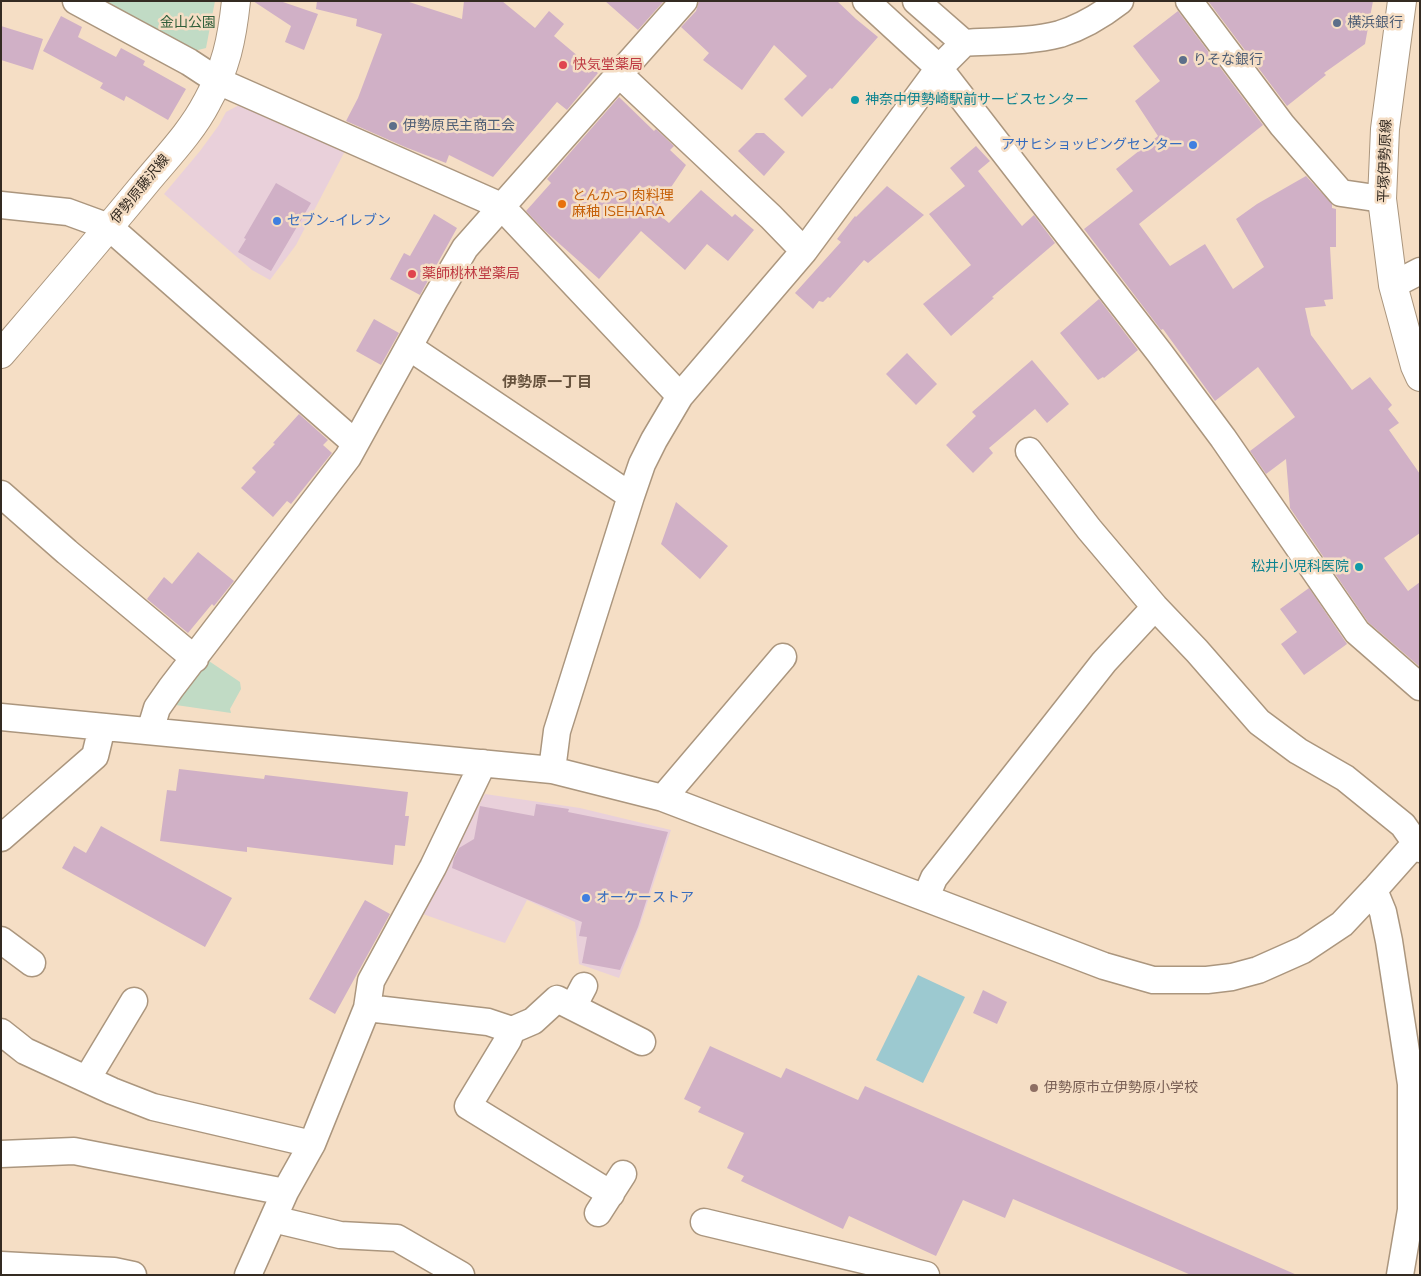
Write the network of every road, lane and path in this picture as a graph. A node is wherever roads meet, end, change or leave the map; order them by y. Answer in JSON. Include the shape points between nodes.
{"nodes":[{"id":1,"x":76,"y":1,"type":"edge"},
{"id":2,"x":236,"y":1,"type":"edge"},
{"id":3,"x":684,"y":1,"type":"edge"},
{"id":4,"x":866,"y":1,"type":"edge"},
{"id":5,"x":916,"y":1,"type":"edge"},
{"id":6,"x":1120,"y":1,"type":"edge"},
{"id":7,"x":1188,"y":1,"type":"edge"},
{"id":8,"x":1402,"y":1,"type":"edge"},
{"id":9,"x":964,"y":43,"type":"junction"},
{"id":10,"x":939,"y":68,"type":"junction"},
{"id":11,"x":619,"y":74,"type":"junction"},
{"id":12,"x":218,"y":81,"type":"junction"},
{"id":13,"x":1382,"y":199,"type":"junction"},
{"id":14,"x":1,"y":206,"type":"edge"},
{"id":15,"x":500,"y":206,"type":"junction"},
{"id":16,"x":109,"y":227,"type":"junction"},
{"id":17,"x":804,"y":251,"type":"junction"},
{"id":18,"x":1420,"y":271,"type":"edge"},
{"id":19,"x":1393,"y":285,"type":"junction"},
{"id":20,"x":409,"y":347,"type":"junction"},
{"id":21,"x":1,"y":354,"type":"edge"},
{"id":22,"x":1420,"y":377,"type":"edge"},
{"id":23,"x":680,"y":396,"type":"junction"},
{"id":24,"x":355,"y":443,"type":"junction"},
{"id":25,"x":1029,"y":451,"type":"dead end"},
{"id":26,"x":1,"y":494,"type":"edge"},
{"id":27,"x":631,"y":496,"type":"junction"},
{"id":28,"x":1155,"y":607,"type":"junction"},
{"id":29,"x":783,"y":657,"type":"dead end"},
{"id":30,"x":194,"y":658,"type":"junction"},
{"id":31,"x":1420,"y":687,"type":"edge"},
{"id":32,"x":1,"y":717,"type":"edge"},
{"id":33,"x":102,"y":727,"type":"junction"},
{"id":34,"x":150,"y":731,"type":"junction"},
{"id":35,"x":483,"y":763,"type":"junction"},
{"id":36,"x":552,"y":770,"type":"junction"},
{"id":37,"x":662,"y":798,"type":"junction"},
{"id":38,"x":1,"y":838,"type":"edge"},
{"id":39,"x":1418,"y":843,"type":"edge"},
{"id":40,"x":1374,"y":890,"type":"junction"},
{"id":41,"x":926,"y":897,"type":"junction"},
{"id":42,"x":1,"y":940,"type":"edge"},
{"id":43,"x":32,"y":963,"type":"dead end"},
{"id":44,"x":134,"y":1001,"type":"dead end"},
{"id":45,"x":367,"y":1008,"type":"junction"},
{"id":46,"x":512,"y":1030,"type":"junction"},
{"id":47,"x":1,"y":1032,"type":"edge"},
{"id":48,"x":642,"y":1042,"type":"dead end"},
{"id":49,"x":87,"y":1079,"type":"junction"},
{"id":50,"x":312,"y":1144,"type":"junction"},
{"id":51,"x":1,"y":1154,"type":"edge"},
{"id":52,"x":285,"y":1192,"type":"junction"},
{"id":53,"x":611,"y":1194,"type":"dead end"},
{"id":54,"x":273,"y":1219,"type":"junction"},
{"id":55,"x":704,"y":1222,"type":"dead end"},
{"id":56,"x":1,"y":1265,"type":"edge"},
{"id":57,"x":133,"y":1275,"type":"edge"},
{"id":58,"x":248,"y":1275,"type":"edge"},
{"id":59,"x":461,"y":1275,"type":"edge"},
{"id":60,"x":926,"y":1275,"type":"edge"},
{"id":61,"x":1400,"y":1275,"type":"edge"}],
"edges":[{"from":1,"to":12,"type":"street"},
{"from":2,"to":12,"type":"main road","name":"伊勢原藤沢線","via":[[232,36]]},
{"from":3,"to":11,"type":"street"},
{"from":4,"to":10,"type":"street"},
{"from":5,"to":9,"type":"street"},
{"from":6,"to":9,"type":"street","via":[[1087,23],[1059,34]]},
{"from":7,"to":13,"type":"street","via":[[1282,126],[1341,193]]},
{"from":8,"to":13,"type":"main road","name":"平塚伊勢原線","via":[[1385,129]]},
{"from":9,"to":10,"type":"street"},
{"from":10,"to":17,"type":"street"},
{"from":10,"to":31,"type":"street","via":[[1223,438],[1357,632]]},
{"from":11,"to":15,"type":"street"},
{"from":11,"to":17,"type":"street"},
{"from":12,"to":15,"type":"street"},
{"from":12,"to":16,"type":"main road","name":"伊勢原藤沢線","via":[[194,124]]},
{"from":13,"to":19,"type":"main road","name":"平塚伊勢原線"},
{"from":14,"to":16,"type":"street","via":[[68,212]]},
{"from":15,"to":20,"type":"street","via":[[464,248]]},
{"from":15,"to":23,"type":"street"},
{"from":16,"to":21,"type":"main road","name":"伊勢原藤沢線"},
{"from":16,"to":24,"type":"street"},
{"from":17,"to":23,"type":"street"},
{"from":18,"to":19,"type":"street"},
{"from":19,"to":22,"type":"main road","name":"平塚伊勢原線","via":[[1414,366]]},
{"from":20,"to":24,"type":"street"},
{"from":20,"to":27,"type":"street"},
{"from":23,"to":27,"type":"street","via":[[642,464]]},
{"from":24,"to":30,"type":"street","via":[[348,457]]},
{"from":25,"to":28,"type":"street","via":[[1088,529]]},
{"from":26,"to":30,"type":"street"},
{"from":27,"to":36,"type":"street","via":[[557,731]]},
{"from":28,"to":39,"type":"street","via":[[1259,722],[1298,751],[1345,778],[1403,825]]},
{"from":28,"to":41,"type":"street","via":[[1104,662],[1037,745],[934,878]]},
{"from":29,"to":37,"type":"street"},
{"from":30,"to":34,"type":"street","via":[[157,708]]},
{"from":32,"to":33,"type":"street"},
{"from":33,"to":34,"type":"street"},
{"from":33,"to":38,"type":"street","via":[[95,756]]},
{"from":34,"to":35,"type":"street"},
{"from":35,"to":36,"type":"street"},
{"from":35,"to":45,"type":"street","via":[[433,867],[372,980]]},
{"from":36,"to":37,"type":"street"},
{"from":37,"to":41,"type":"street"},
{"from":39,"to":40,"type":"street"},
{"from":40,"to":41,"type":"street","via":[[1342,924],[1302,950],[1258,970],[1207,980],[1153,980],[1112,968]]},
{"from":40,"to":61,"type":"street","via":[[1384,912],[1411,1084],[1411,1210]]},
{"from":42,"to":43,"type":"street"},
{"from":44,"to":49,"type":"street"},
{"from":45,"to":46,"type":"street","via":[[488,1022]]},
{"from":45,"to":50,"type":"street"},
{"from":46,"to":48,"type":"street","via":[[534,1021],[557,999],[579,996]]},
{"from":46,"to":53,"type":"street","via":[[468,1106]]},
{"from":47,"to":49,"type":"street","via":[[25,1051]]},
{"from":49,"to":50,"type":"street","via":[[153,1107]]},
{"from":50,"to":52,"type":"street"},
{"from":51,"to":52,"type":"street","via":[[74,1151]]},
{"from":52,"to":54,"type":"street"},
{"from":54,"to":58,"type":"street"},
{"from":54,"to":59,"type":"street","via":[[340,1235],[398,1238]]},
{"from":55,"to":60,"type":"street"},
{"from":56,"to":57,"type":"street","via":[[114,1271]]}]}
